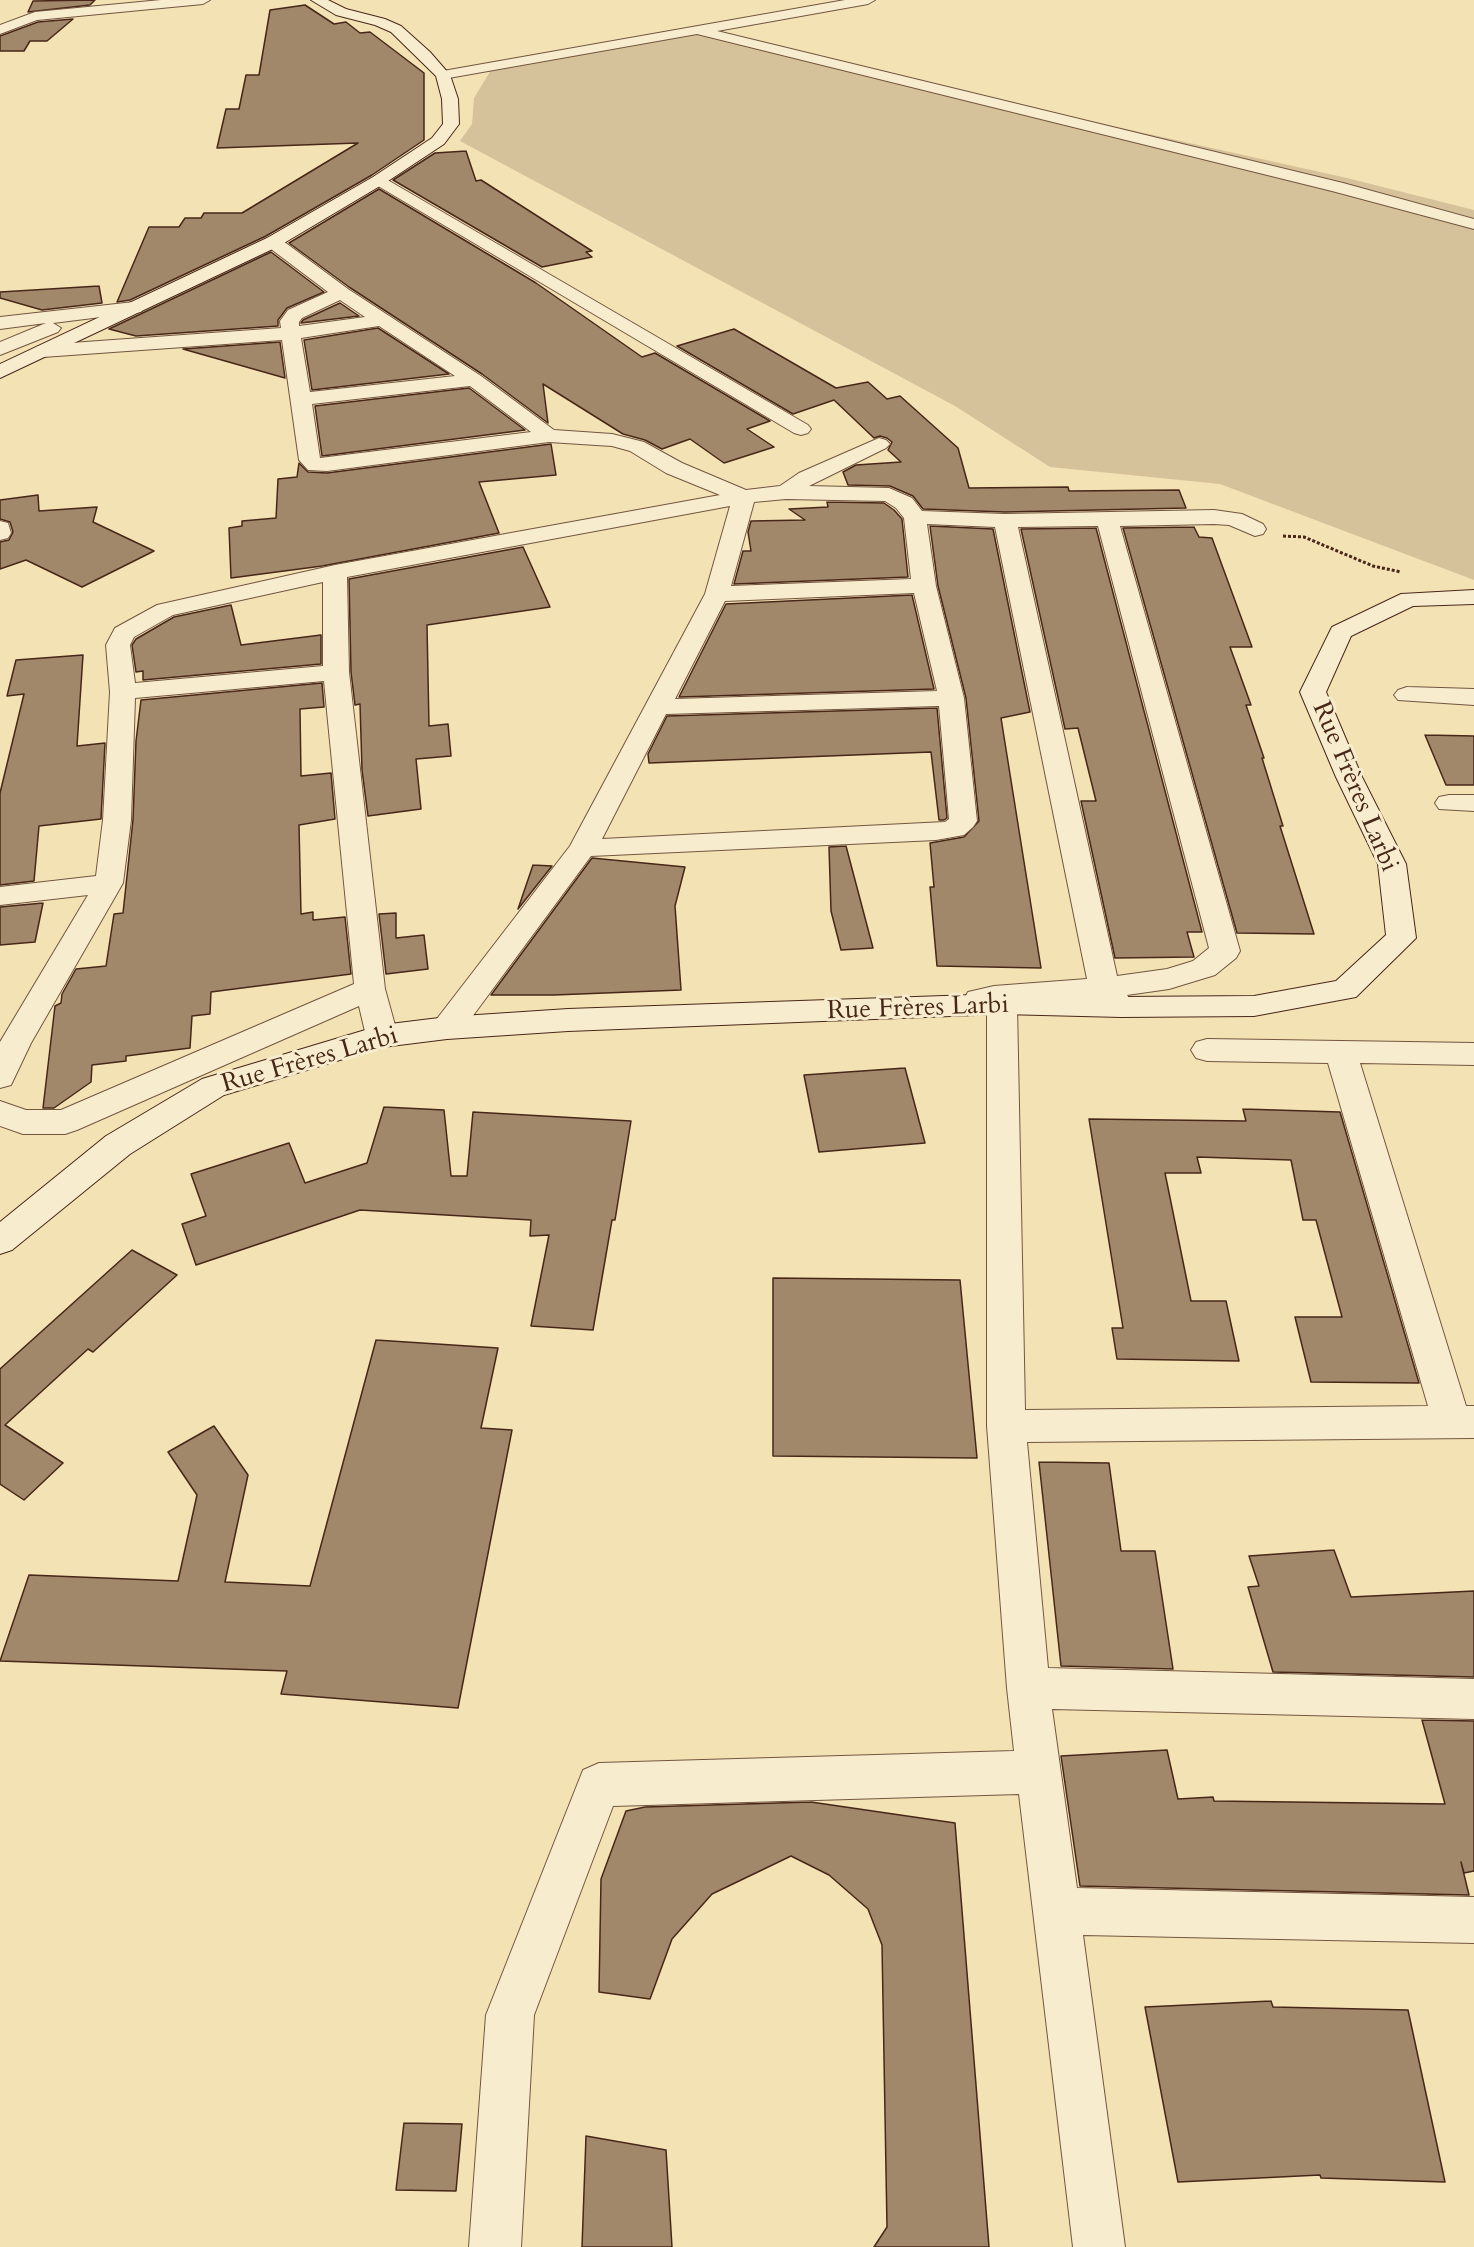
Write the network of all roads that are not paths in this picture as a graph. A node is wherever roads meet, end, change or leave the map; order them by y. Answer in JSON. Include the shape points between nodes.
{"nodes":[{"id":1,"x":203,"y":0,"type":"edge"},
{"id":2,"x":318,"y":0,"type":"edge"},
{"id":3,"x":868,"y":0,"type":"edge"},
{"id":4,"x":0,"y":30,"type":"edge"},
{"id":5,"x":697,"y":30,"type":"junction"},
{"id":6,"x":443,"y":75,"type":"junction"},
{"id":7,"x":379,"y":180,"type":"junction"},
{"id":8,"x":1474,"y":224,"type":"edge"},
{"id":9,"x":273,"y":242,"type":"junction"},
{"id":10,"x":341,"y":292,"type":"junction"},
{"id":11,"x":134,"y":308,"type":"junction"},
{"id":12,"x":83,"y":314,"type":"junction"},
{"id":13,"x":384,"y":320,"type":"junction"},
{"id":14,"x":0,"y":323,"type":"edge"},
{"id":15,"x":293,"y":333,"type":"junction"},
{"id":16,"x":0,"y":350,"type":"edge"},
{"id":17,"x":43,"y":351,"type":"junction"},
{"id":18,"x":0,"y":372,"type":"edge"},
{"id":19,"x":474,"y":380,"type":"junction"},
{"id":20,"x":301,"y":399,"type":"junction"},
{"id":21,"x":801,"y":429,"type":"dead end"},
{"id":22,"x":549,"y":436,"type":"junction"},
{"id":23,"x":879,"y":444,"type":"dead end"},
{"id":24,"x":786,"y":492,"type":"junction"},
{"id":25,"x":744,"y":497,"type":"junction"},
{"id":26,"x":915,"y":517,"type":"junction"},
{"id":27,"x":1108,"y":520,"type":"junction"},
{"id":28,"x":1005,"y":521,"type":"junction"},
{"id":29,"x":0,"y":528,"type":"edge"},
{"id":30,"x":1255,"y":529,"type":"road end"},
{"id":31,"x":0,"y":533,"type":"edge"},
{"id":32,"x":335,"y":572,"type":"junction"},
{"id":33,"x":924,"y":586,"type":"junction"},
{"id":34,"x":717,"y":594,"type":"junction"},
{"id":35,"x":1474,"y":597,"type":"edge"},
{"id":36,"x":336,"y":672,"type":"junction"},
{"id":37,"x":123,"y":692,"type":"junction"},
{"id":38,"x":1407,"y":695,"type":"dead end"},
{"id":39,"x":1474,"y":697,"type":"edge"},
{"id":40,"x":951,"y":698,"type":"junction"},
{"id":41,"x":657,"y":707,"type":"junction"},
{"id":42,"x":583,"y":848,"type":"junction"},
{"id":43,"x":109,"y":883,"type":"junction"},
{"id":44,"x":0,"y":896,"type":"edge"},
{"id":45,"x":370,"y":989,"type":"junction"},
{"id":46,"x":1113,"y":998,"type":"junction"},
{"id":47,"x":1002,"y":1004,"type":"junction"},
{"id":48,"x":940,"y":1008,"type":"junction"},
{"id":49,"x":447,"y":1028,"type":"junction"},
{"id":50,"x":381,"y":1036,"type":"junction"},
{"id":51,"x":1207,"y":1050,"type":"dead end"},
{"id":52,"x":1341,"y":1052,"type":"junction"},
{"id":53,"x":1474,"y":1053,"type":"edge"},
{"id":54,"x":0,"y":1077,"type":"edge"},
{"id":55,"x":0,"y":1113,"type":"edge"},
{"id":56,"x":0,"y":1241,"type":"edge"},
{"id":57,"x":1463,"y":1422,"type":"edge"},
{"id":58,"x":1006,"y":1426,"type":"junction"},
{"id":59,"x":1028,"y":1688,"type":"junction"},
{"id":60,"x":1474,"y":1699,"type":"edge"},
{"id":61,"x":1039,"y":1772,"type":"junction"},
{"id":62,"x":1057,"y":1911,"type":"junction"},
{"id":63,"x":1474,"y":1920,"type":"edge"},
{"id":64,"x":495,"y":2247,"type":"edge"},
{"id":65,"x":1099,"y":2247,"type":"edge"}],
"edges":[{"from":1,"to":4,"type":"street","via":[[35,16]]},
{"from":2,"to":6,"type":"street","via":[[341,12],[396,29]]},
{"from":3,"to":5,"type":"street"},
{"from":5,"to":6,"type":"street"},
{"from":5,"to":8,"type":"street"},
{"from":6,"to":7,"type":"street","via":[[450,99],[451,124],[438,141]]},
{"from":7,"to":9,"type":"street"},
{"from":7,"to":21,"type":"street"},
{"from":9,"to":10,"type":"street"},
{"from":9,"to":11,"type":"street"},
{"from":10,"to":13,"type":"street"},
{"from":10,"to":15,"type":"street","via":[[295,314],[290,321]]},
{"from":11,"to":12,"type":"street"},
{"from":11,"to":17,"type":"street"},
{"from":12,"to":14,"type":"street"},
{"from":12,"to":16,"type":"street"},
{"from":13,"to":15,"type":"street"},
{"from":13,"to":19,"type":"street"},
{"from":15,"to":17,"type":"street"},
{"from":15,"to":20,"type":"street"},
{"from":17,"to":18,"type":"street"},
{"from":19,"to":20,"type":"street"},
{"from":19,"to":22,"type":"street"},
{"from":20,"to":22,"type":"street","via":[[310,460],[316,465]]},
{"from":22,"to":25,"type":"street","via":[[612,440],[637,446],[674,468]]},
{"from":23,"to":24,"type":"street"},
{"from":24,"to":25,"type":"street"},
{"from":24,"to":26,"type":"street","via":[[890,495],[904,503]]},
{"from":25,"to":32,"type":"street"},
{"from":25,"to":34,"type":"street"},
{"from":26,"to":28,"type":"street"},
{"from":26,"to":33,"type":"street"},
{"from":27,"to":28,"type":"street"},
{"from":27,"to":30,"type":"street","via":[[1214,517],[1234,519]]},
{"from":27,"to":46,"type":"street","via":[[1224,951],[1204,968]]},
{"from":28,"to":46,"type":"street"},
{"from":29,"to":31,"type":"street"},
{"from":32,"to":36,"type":"street"},
{"from":32,"to":37,"type":"street","via":[[165,610],[143,621],[124,633],[118,645]]},
{"from":33,"to":34,"type":"street"},
{"from":33,"to":40,"type":"street"},
{"from":34,"to":41,"type":"street"},
{"from":35,"to":46,"type":"street","name":"Rue Frères Larbi","via":[[1409,599],[1341,632],[1313,692],[1348,777],[1392,864],[1401,938],[1345,990],[1254,1006]]},
{"from":36,"to":37,"type":"street"},
{"from":36,"to":45,"type":"street"},
{"from":37,"to":43,"type":"street","via":[[117,820]]},
{"from":38,"to":39,"type":"street"},
{"from":40,"to":41,"type":"street"},
{"from":40,"to":42,"type":"street","via":[[963,821],[954,829]]},
{"from":41,"to":42,"type":"street"},
{"from":42,"to":49,"type":"street"},
{"from":43,"to":44,"type":"street"},
{"from":43,"to":54,"type":"street","via":[[15,1043]]},
{"from":45,"to":50,"type":"street"},
{"from":45,"to":55,"type":"street","via":[[65,1122],[23,1122]]},
{"from":46,"to":47,"type":"street","name":"Rue Frères Larbi"},
{"from":46,"to":48,"type":"street","via":[[994,996]]},
{"from":47,"to":48,"type":"street","name":"Rue Frères Larbi"},
{"from":47,"to":58,"type":"street"},
{"from":48,"to":49,"type":"street","name":"Rue Frères Larbi","via":[[568,1020]]},
{"from":49,"to":50,"type":"street","name":"Rue Frères Larbi"},
{"from":50,"to":56,"type":"street","name":"Rue Frères Larbi","via":[[213,1087],[118,1145]]},
{"from":51,"to":52,"type":"street"},
{"from":52,"to":53,"type":"street"},
{"from":52,"to":57,"type":"street"},
{"from":57,"to":58,"type":"street"},
{"from":58,"to":59,"type":"street"},
{"from":59,"to":60,"type":"street"},
{"from":59,"to":61,"type":"street"},
{"from":61,"to":62,"type":"street"},
{"from":61,"to":64,"type":"street","via":[[599,1785],[510,2015]]},
{"from":62,"to":63,"type":"street"},
{"from":62,"to":65,"type":"street"}]}
